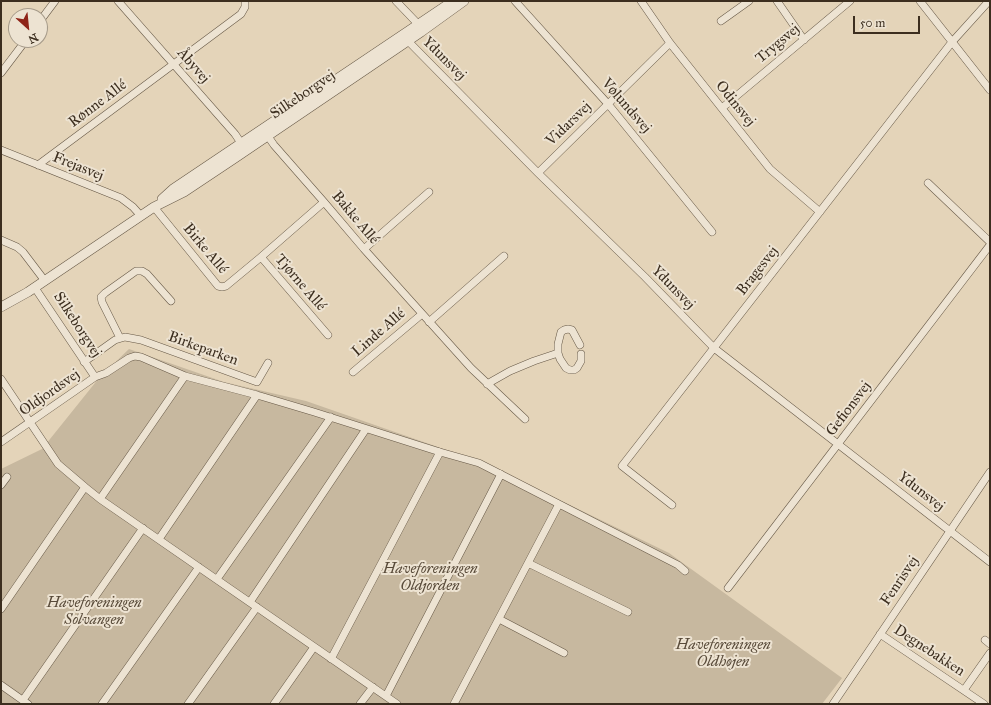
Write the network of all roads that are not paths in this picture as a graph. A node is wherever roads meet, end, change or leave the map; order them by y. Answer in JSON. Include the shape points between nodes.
{"nodes":[{"id":1,"x":55,"y":1,"type":"edge"},
{"id":2,"x":118,"y":1,"type":"edge"},
{"id":3,"x":245,"y":1,"type":"edge"},
{"id":4,"x":396,"y":1,"type":"edge"},
{"id":5,"x":453,"y":1,"type":"edge"},
{"id":6,"x":464,"y":1,"type":"edge"},
{"id":7,"x":515,"y":1,"type":"edge"},
{"id":8,"x":641,"y":1,"type":"edge"},
{"id":9,"x":750,"y":1,"type":"edge"},
{"id":10,"x":777,"y":1,"type":"edge"},
{"id":11,"x":850,"y":1,"type":"edge"},
{"id":12,"x":920,"y":1,"type":"edge"},
{"id":13,"x":990,"y":1,"type":"edge"},
{"id":14,"x":48,"y":10,"type":"edge"},
{"id":15,"x":721,"y":21,"type":"dead end"},
{"id":16,"x":418,"y":24,"type":"junction"},
{"id":17,"x":405,"y":38,"type":"junction"},
{"id":18,"x":804,"y":40,"type":"junction"},
{"id":19,"x":952,"y":42,"type":"junction"},
{"id":20,"x":670,"y":43,"type":"junction"},
{"id":21,"x":20,"y":48,"type":"edge"},
{"id":22,"x":173,"y":64,"type":"junction"},
{"id":23,"x":1,"y":72,"type":"edge"},
{"id":24,"x":990,"y":90,"type":"edge"},
{"id":25,"x":608,"y":104,"type":"junction"},
{"id":26,"x":722,"y":108,"type":"junction"},
{"id":27,"x":265,"y":132,"type":"junction"},
{"id":28,"x":244,"y":146,"type":"junction"},
{"id":29,"x":1,"y":150,"type":"edge"},
{"id":30,"x":38,"y":165,"type":"junction"},
{"id":31,"x":538,"y":173,"type":"junction"},
{"id":32,"x":928,"y":182,"type":"dead end"},
{"id":33,"x":429,"y":192,"type":"dead end"},
{"id":34,"x":324,"y":202,"type":"junction"},
{"id":35,"x":154,"y":207,"type":"junction"},
{"id":36,"x":820,"y":212,"type":"junction"},
{"id":37,"x":141,"y":216,"type":"junction"},
{"id":38,"x":712,"y":232,"type":"dead end"},
{"id":39,"x":1,"y":240,"type":"edge"},
{"id":40,"x":990,"y":244,"type":"edge"},
{"id":41,"x":364,"y":249,"type":"junction"},
{"id":42,"x":504,"y":256,"type":"dead end"},
{"id":43,"x":261,"y":257,"type":"junction"},
{"id":44,"x":45,"y":281,"type":"junction"},
{"id":45,"x":32,"y":290,"type":"junction"},
{"id":46,"x":171,"y":301,"type":"dead end"},
{"id":47,"x":1,"y":307,"type":"edge"},
{"id":48,"x":422,"y":314,"type":"junction"},
{"id":49,"x":1,"y":315,"type":"edge"},
{"id":50,"x":429,"y":322,"type":"junction"},
{"id":51,"x":328,"y":334,"type":"dead end"},
{"id":52,"x":120,"y":338,"type":"junction"},
{"id":53,"x":580,"y":345,"type":"dead end"},
{"id":54,"x":714,"y":348,"type":"junction"},
{"id":55,"x":558,"y":353,"type":"junction"},
{"id":56,"x":581,"y":354,"type":"dead end"},
{"id":57,"x":84,"y":362,"type":"junction"},
{"id":58,"x":268,"y":363,"type":"dead end"},
{"id":59,"x":353,"y":372,"type":"dead end"},
{"id":60,"x":185,"y":376,"type":"junction"},
{"id":61,"x":95,"y":377,"type":"junction"},
{"id":62,"x":1,"y":379,"type":"edge"},
{"id":63,"x":488,"y":384,"type":"junction"},
{"id":64,"x":257,"y":395,"type":"junction"},
{"id":65,"x":330,"y":417,"type":"junction"},
{"id":66,"x":525,"y":419,"type":"dead end"},
{"id":67,"x":30,"y":423,"type":"junction"},
{"id":68,"x":366,"y":429,"type":"junction"},
{"id":69,"x":1,"y":442,"type":"edge"},
{"id":70,"x":838,"y":444,"type":"junction"},
{"id":71,"x":440,"y":452,"type":"junction"},
{"id":72,"x":990,"y":472,"type":"edge"},
{"id":73,"x":501,"y":474,"type":"junction"},
{"id":74,"x":7,"y":477,"type":"dead end"},
{"id":75,"x":1,"y":485,"type":"edge"},
{"id":76,"x":85,"y":487,"type":"junction"},
{"id":77,"x":100,"y":499,"type":"junction"},
{"id":78,"x":559,"y":504,"type":"junction"},
{"id":79,"x":672,"y":505,"type":"dead end"},
{"id":80,"x":143,"y":528,"type":"junction"},
{"id":81,"x":950,"y":531,"type":"junction"},
{"id":82,"x":159,"y":539,"type":"junction"},
{"id":83,"x":990,"y":562,"type":"edge"},
{"id":84,"x":528,"y":563,"type":"junction"},
{"id":85,"x":199,"y":567,"type":"junction"},
{"id":86,"x":685,"y":571,"type":"dead end"},
{"id":87,"x":217,"y":580,"type":"junction"},
{"id":88,"x":728,"y":588,"type":"dead end"},
{"id":89,"x":250,"y":602,"type":"junction"},
{"id":90,"x":257,"y":607,"type":"junction"},
{"id":91,"x":1,"y":609,"type":"edge"},
{"id":92,"x":628,"y":612,"type":"dead end"},
{"id":93,"x":498,"y":619,"type":"junction"},
{"id":94,"x":880,"y":634,"type":"junction"},
{"id":95,"x":314,"y":647,"type":"junction"},
{"id":96,"x":564,"y":653,"type":"dead end"},
{"id":97,"x":990,"y":653,"type":"edge"},
{"id":98,"x":331,"y":659,"type":"junction"},
{"id":99,"x":1,"y":685,"type":"edge"},
{"id":100,"x":372,"y":687,"type":"junction"},
{"id":101,"x":964,"y":690,"type":"junction"},
{"id":102,"x":386,"y":696,"type":"junction"},
{"id":103,"x":25,"y":702,"type":"edge"},
{"id":104,"x":102,"y":704,"type":"edge"},
{"id":105,"x":188,"y":704,"type":"edge"},
{"id":106,"x":274,"y":704,"type":"edge"},
{"id":107,"x":360,"y":704,"type":"edge"},
{"id":108,"x":397,"y":704,"type":"edge"},
{"id":109,"x":454,"y":704,"type":"edge"},
{"id":110,"x":833,"y":704,"type":"edge"},
{"id":111,"x":984,"y":704,"type":"edge"}],
"edges":[{"from":1,"to":14,"type":"street"},
{"from":2,"to":22,"type":"street","name":"Åbyvej"},
{"from":3,"to":22,"type":"street","name":"Rønne Allé","via":[[245,8],[241,14]]},
{"from":4,"to":16,"type":"street"},
{"from":5,"to":16,"type":"street","name":"Silkeborgvej"},
{"from":6,"to":17,"type":"street","name":"Silkeborgvej"},
{"from":7,"to":25,"type":"street","name":"Vølundsvej"},
{"from":8,"to":20,"type":"street","name":"Odinsvej"},
{"from":9,"to":15,"type":"street"},
{"from":10,"to":18,"type":"street"},
{"from":11,"to":18,"type":"street","name":"Trygsvej"},
{"from":12,"to":19,"type":"street"},
{"from":13,"to":19,"type":"street","name":"Bragesvej"},
{"from":16,"to":17,"type":"street","name":"Silkeborgvej"},
{"from":17,"to":27,"type":"street","name":"Silkeborgvej"},
{"from":17,"to":31,"type":"street","name":"Ydunsvej"},
{"from":18,"to":26,"type":"street","name":"Trygsvej"},
{"from":19,"to":24,"type":"street"},
{"from":19,"to":36,"type":"street","name":"Bragesvej"},
{"from":20,"to":25,"type":"street","name":"Vidarsvej"},
{"from":20,"to":26,"type":"street","name":"Odinsvej"},
{"from":21,"to":23,"type":"street"},
{"from":22,"to":28,"type":"street","name":"Åbyvej"},
{"from":22,"to":30,"type":"street","name":"Rønne Allé"},
{"from":25,"to":31,"type":"street","name":"Vidarsvej"},
{"from":25,"to":38,"type":"street","name":"Vølundsvej"},
{"from":26,"to":36,"type":"street","name":"Odinsvej","via":[[770,169]]},
{"from":27,"to":28,"type":"street","name":"Silkeborgvej"},
{"from":27,"to":34,"type":"street","name":"Bakke Allé"},
{"from":28,"to":35,"type":"street","name":"Silkeborgvej","via":[[173,189]]},
{"from":29,"to":30,"type":"street","name":"Frejasvej"},
{"from":30,"to":37,"type":"street","name":"Frejasvej","via":[[121,198]]},
{"from":31,"to":54,"type":"street","name":"Ydunsvej"},
{"from":32,"to":40,"type":"street","name":"Gefionsvej"},
{"from":33,"to":41,"type":"street"},
{"from":34,"to":41,"type":"street","name":"Bakke Allé"},
{"from":34,"to":43,"type":"street","name":"Tjørne Allé"},
{"from":35,"to":37,"type":"street","name":"Silkeborgvej"},
{"from":35,"to":43,"type":"street","name":"Birke Allé","via":[[218,286],[226,286]]},
{"from":36,"to":54,"type":"street","name":"Bragesvej"},
{"from":37,"to":44,"type":"street","name":"Silkeborgvej"},
{"from":39,"to":44,"type":"street","via":[[23,252]]},
{"from":40,"to":70,"type":"street","name":"Gefionsvej"},
{"from":41,"to":48,"type":"street","name":"Bakke Allé"},
{"from":42,"to":50,"type":"street"},
{"from":43,"to":51,"type":"street","name":"Tjørne Allé"},
{"from":44,"to":45,"type":"street","name":"Silkeborgvej"},
{"from":45,"to":47,"type":"street","name":"Silkeborgvej"},
{"from":45,"to":49,"type":"street","name":"Silkeborgvej"},
{"from":45,"to":57,"type":"street","name":"Silkeborgvej"},
{"from":46,"to":52,"type":"street","via":[[142,271],[136,272],[104,293],[101,297],[102,302]]},
{"from":48,"to":50,"type":"street","name":"Bakke Allé"},
{"from":48,"to":59,"type":"street","name":"Linde Allé"},
{"from":50,"to":63,"type":"street","name":"Bakke Allé","via":[[470,368]]},
{"from":52,"to":57,"type":"street"},
{"from":52,"to":58,"type":"street","name":"Birkeparken","via":[[141,340],[257,382]]},
{"from":53,"to":55,"type":"street","via":[[572,330],[564,330],[559,336]]},
{"from":54,"to":70,"type":"street","name":"Ydunsvej"},
{"from":54,"to":79,"type":"street","name":"Bragesvej","via":[[622,466]]},
{"from":55,"to":56,"type":"street","via":[[563,365],[570,370],[574,370],[580,364]]},
{"from":55,"to":63,"type":"street","via":[[528,363]]},
{"from":57,"to":61,"type":"street","name":"Silkeborgvej"},
{"from":60,"to":61,"type":"street","name":"Oldjordsvej","via":[[135,356]]},
{"from":60,"to":64,"type":"street","name":"Oldjordsvej"},
{"from":60,"to":77,"type":"street"},
{"from":61,"to":67,"type":"street","name":"Oldjordsvej"},
{"from":62,"to":67,"type":"street"},
{"from":63,"to":66,"type":"street","name":"Bakke Allé"},
{"from":64,"to":65,"type":"street","name":"Oldjordsvej"},
{"from":64,"to":82,"type":"street"},
{"from":65,"to":68,"type":"street","name":"Oldjordsvej"},
{"from":65,"to":87,"type":"street"},
{"from":67,"to":69,"type":"street","name":"Oldjordsvej"},
{"from":67,"to":76,"type":"street","via":[[58,464]]},
{"from":68,"to":71,"type":"street","name":"Oldjordsvej"},
{"from":68,"to":89,"type":"street"},
{"from":70,"to":81,"type":"street","name":"Ydunsvej"},
{"from":70,"to":88,"type":"street","name":"Gefionsvej"},
{"from":71,"to":73,"type":"street","name":"Oldjordsvej","via":[[479,463]]},
{"from":71,"to":98,"type":"street"},
{"from":72,"to":81,"type":"street","name":"Fenrisvej"},
{"from":73,"to":78,"type":"street","name":"Oldjordsvej"},
{"from":73,"to":102,"type":"street"},
{"from":74,"to":75,"type":"street"},
{"from":76,"to":77,"type":"street"},
{"from":76,"to":91,"type":"street"},
{"from":77,"to":80,"type":"street"},
{"from":78,"to":84,"type":"street"},
{"from":78,"to":86,"type":"street","name":"Oldjordsvej","via":[[678,565]]},
{"from":80,"to":82,"type":"street"},
{"from":80,"to":103,"type":"street"},
{"from":81,"to":83,"type":"street","name":"Ydunsvej"},
{"from":81,"to":94,"type":"street","name":"Fenrisvej"},
{"from":82,"to":85,"type":"street"},
{"from":84,"to":92,"type":"street"},
{"from":84,"to":93,"type":"street"},
{"from":85,"to":87,"type":"street"},
{"from":85,"to":104,"type":"street"},
{"from":87,"to":89,"type":"street"},
{"from":89,"to":90,"type":"street"},
{"from":90,"to":95,"type":"street"},
{"from":90,"to":105,"type":"street"},
{"from":93,"to":96,"type":"street"},
{"from":93,"to":109,"type":"street"},
{"from":94,"to":101,"type":"street","name":"Degnebakken"},
{"from":94,"to":110,"type":"street","name":"Fenrisvej"},
{"from":95,"to":98,"type":"street"},
{"from":95,"to":106,"type":"street"},
{"from":97,"to":101,"type":"street","name":"Degnebakken"},
{"from":98,"to":100,"type":"street"},
{"from":99,"to":103,"type":"street"},
{"from":100,"to":102,"type":"street"},
{"from":100,"to":107,"type":"street"},
{"from":101,"to":111,"type":"street","name":"Degnebakken"},
{"from":102,"to":108,"type":"street"}]}
